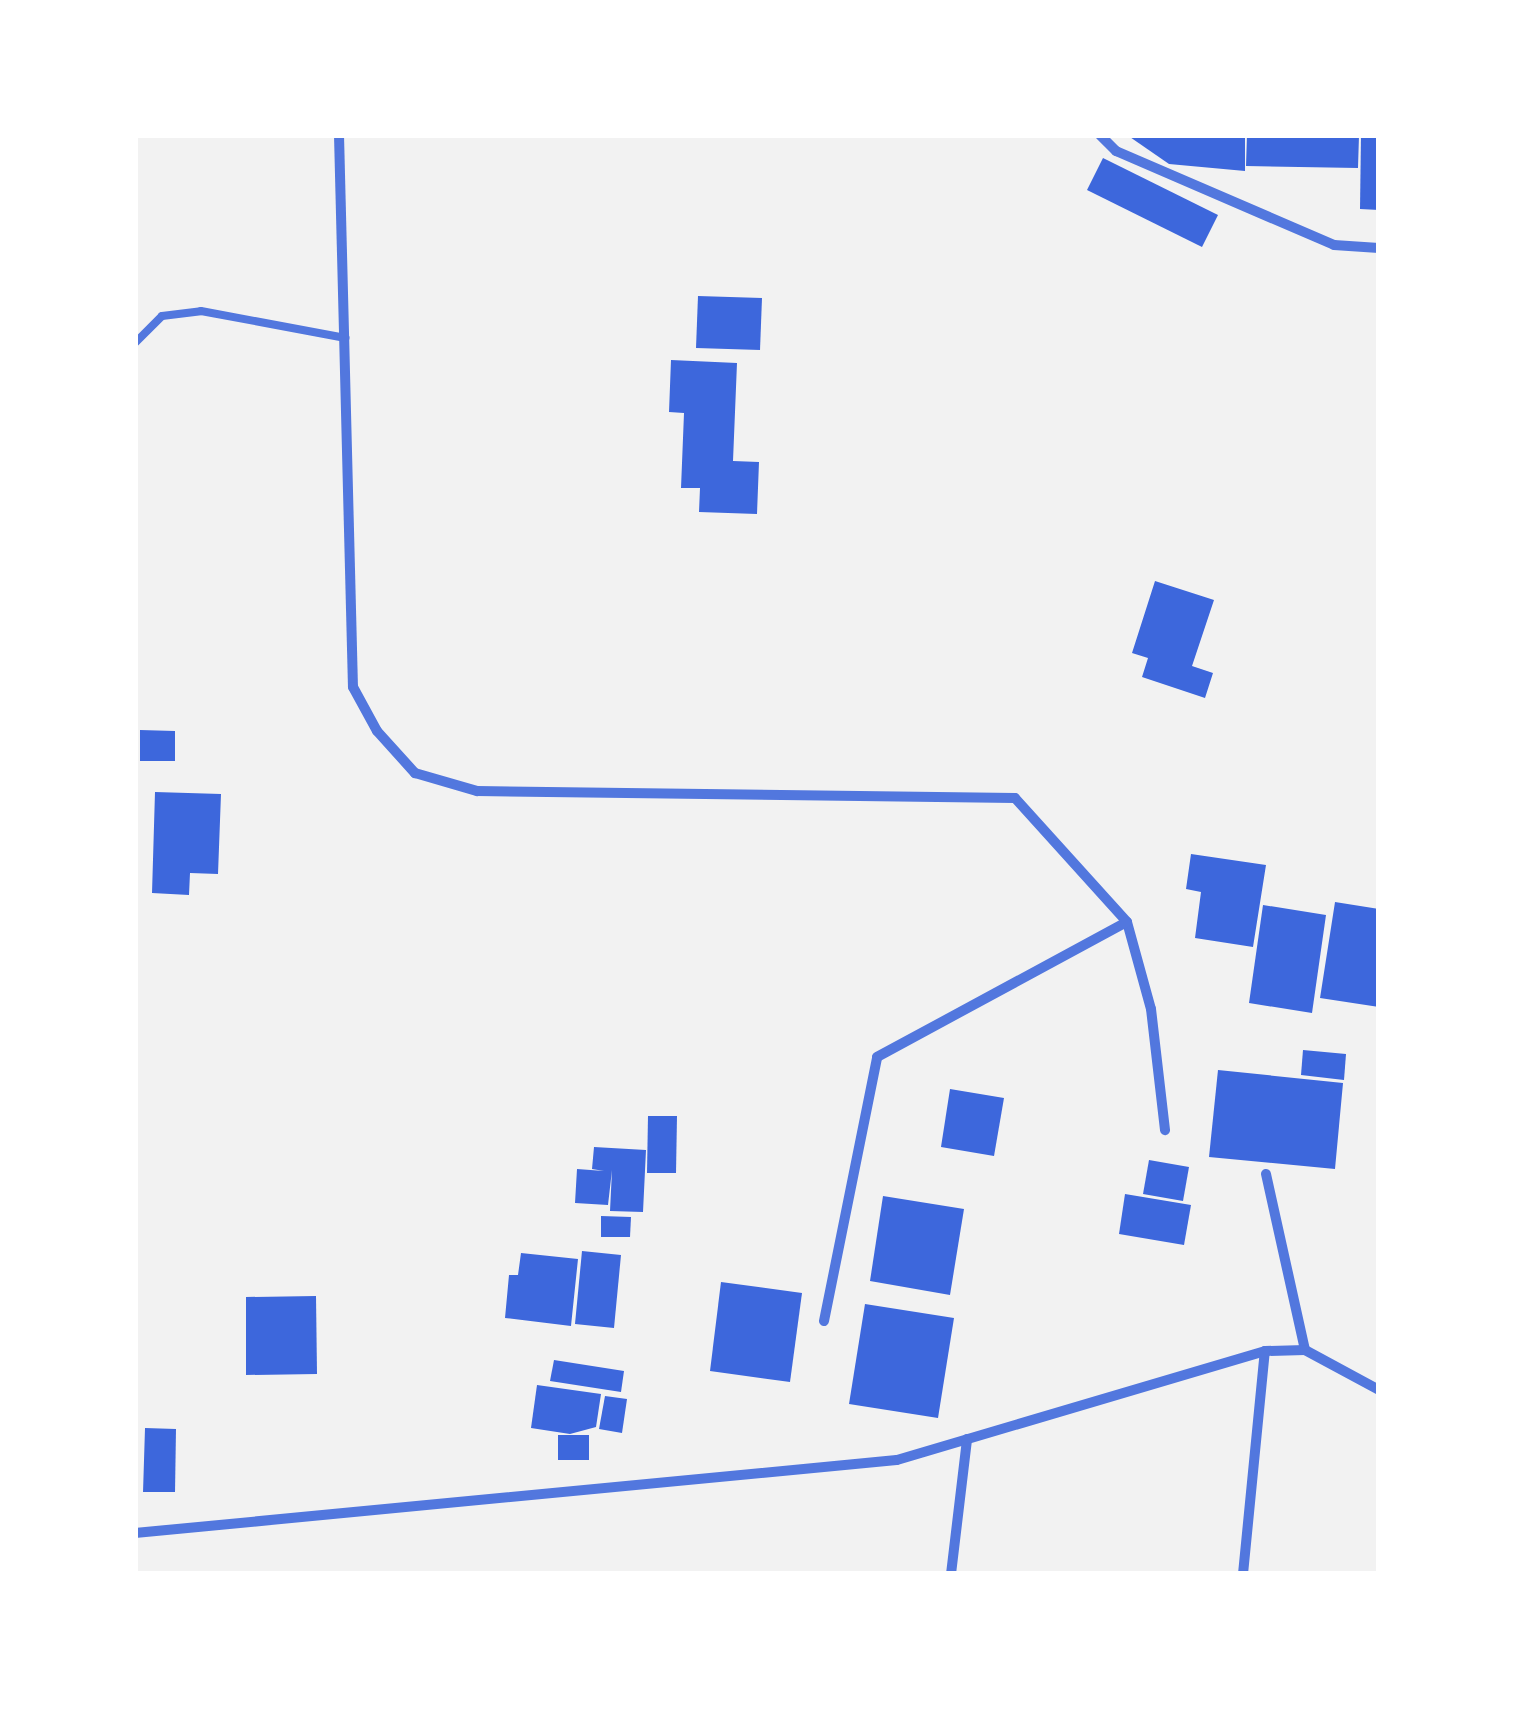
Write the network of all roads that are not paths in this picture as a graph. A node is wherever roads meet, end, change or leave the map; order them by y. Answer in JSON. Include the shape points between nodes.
{"nodes":[{"id":1,"x":339,"y":135,"type":"edge"},
{"id":2,"x":1100,"y":135,"type":"edge"},
{"id":3,"x":1379,"y":248,"type":"edge"},
{"id":4,"x":345,"y":338,"type":"junction"},
{"id":5,"x":135,"y":342,"type":"edge"},
{"id":6,"x":1127,"y":922,"type":"junction"},
{"id":7,"x":1165,"y":1130,"type":"dead end"},
{"id":8,"x":1266,"y":1174,"type":"dead end"},
{"id":9,"x":824,"y":1321,"type":"dead end"},
{"id":10,"x":1304,"y":1350,"type":"junction"},
{"id":11,"x":1265,"y":1351,"type":"junction"},
{"id":12,"x":1379,"y":1390,"type":"edge"},
{"id":13,"x":968,"y":1439,"type":"junction"},
{"id":14,"x":135,"y":1533,"type":"edge"},
{"id":15,"x":951,"y":1574,"type":"edge"},
{"id":16,"x":1243,"y":1574,"type":"edge"}],
"edges":[{"from":1,"to":4,"type":"street"},
{"from":2,"to":3,"type":"street","via":[[1116,151],[1334,245]]},
{"from":4,"to":5,"type":"lane","via":[[201,312],[162,316]]},
{"from":4,"to":6,"type":"street","via":[[354,687],[377,731],[415,772],[477,791],[1015,798]]},
{"from":6,"to":7,"type":"street","via":[[1151,1009]]},
{"from":6,"to":9,"type":"street","via":[[878,1058]]},
{"from":8,"to":10,"type":"street"},
{"from":10,"to":11,"type":"street"},
{"from":10,"to":12,"type":"street"},
{"from":11,"to":13,"type":"street"},
{"from":11,"to":16,"type":"street"},
{"from":13,"to":14,"type":"street","via":[[897,1460]]},
{"from":13,"to":15,"type":"street"}]}
